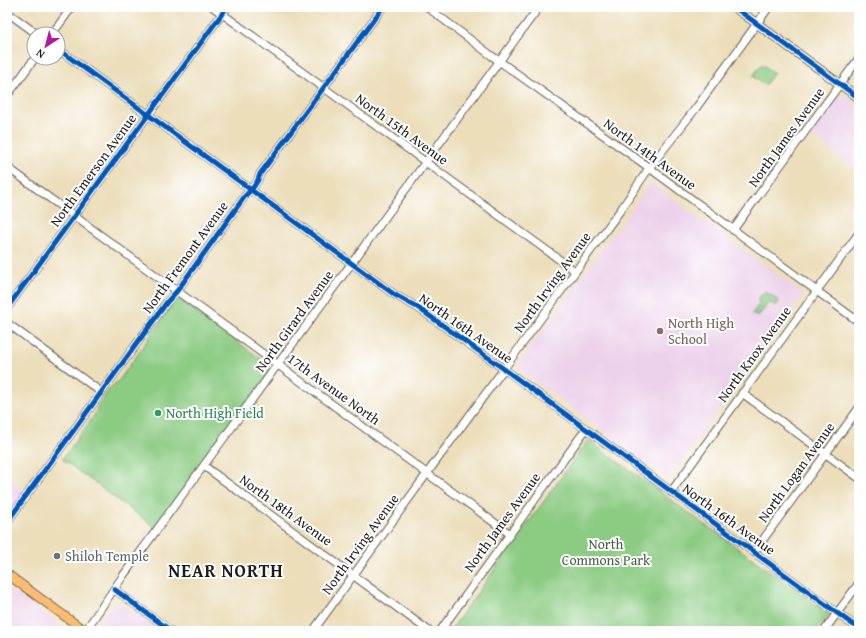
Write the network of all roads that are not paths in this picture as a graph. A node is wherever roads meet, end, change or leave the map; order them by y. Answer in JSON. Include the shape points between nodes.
{"nodes":[{"id":1,"x":72,"y":7,"type":"edge"},
{"id":2,"x":213,"y":7,"type":"edge"},
{"id":3,"x":227,"y":7,"type":"edge"},
{"id":4,"x":383,"y":7,"type":"edge"},
{"id":5,"x":427,"y":7,"type":"edge"},
{"id":6,"x":540,"y":7,"type":"edge"},
{"id":7,"x":734,"y":7,"type":"edge"},
{"id":8,"x":769,"y":7,"type":"edge"},
{"id":9,"x":7,"y":12,"type":"edge"},
{"id":10,"x":222,"y":14,"type":"junction"},
{"id":11,"x":757,"y":24,"type":"junction"},
{"id":12,"x":26,"y":26,"type":"edge"},
{"id":13,"x":58,"y":26,"type":"edge"},
{"id":14,"x":66,"y":55,"type":"edge"},
{"id":15,"x":859,"y":58,"type":"edge"},
{"id":16,"x":500,"y":61,"type":"junction"},
{"id":17,"x":29,"y":66,"type":"edge"},
{"id":18,"x":840,"y":84,"type":"junction"},
{"id":19,"x":324,"y":88,"type":"junction"},
{"id":20,"x":7,"y":96,"type":"edge"},
{"id":21,"x":859,"y":98,"type":"edge"},
{"id":22,"x":148,"y":115,"type":"junction"},
{"id":23,"x":426,"y":163,"type":"junction"},
{"id":24,"x":7,"y":167,"type":"edge"},
{"id":25,"x":649,"y":168,"type":"junction"},
{"id":26,"x":251,"y":190,"type":"junction"},
{"id":27,"x":75,"y":216,"type":"junction"},
{"id":28,"x":733,"y":230,"type":"junction"},
{"id":29,"x":859,"y":233,"type":"edge"},
{"id":30,"x":352,"y":264,"type":"junction"},
{"id":31,"x":575,"y":271,"type":"junction"},
{"id":32,"x":177,"y":291,"type":"junction"},
{"id":33,"x":817,"y":291,"type":"junction"},
{"id":34,"x":7,"y":308,"type":"edge"},
{"id":35,"x":859,"y":322,"type":"edge"},
{"id":36,"x":7,"y":323,"type":"edge"},
{"id":37,"x":278,"y":364,"type":"junction"},
{"id":38,"x":504,"y":369,"type":"junction"},
{"id":39,"x":101,"y":392,"type":"junction"},
{"id":40,"x":742,"y":393,"type":"junction"},
{"id":41,"x":859,"y":408,"type":"edge"},
{"id":42,"x":586,"y":429,"type":"junction"},
{"id":43,"x":826,"y":454,"type":"junction"},
{"id":44,"x":204,"y":466,"type":"junction"},
{"id":45,"x":427,"y":473,"type":"junction"},
{"id":46,"x":859,"y":478,"type":"edge"},
{"id":47,"x":671,"y":492,"type":"junction"},
{"id":48,"x":7,"y":522,"type":"edge"},
{"id":49,"x":510,"y":534,"type":"junction"},
{"id":50,"x":754,"y":552,"type":"junction"},
{"id":51,"x":7,"y":574,"type":"edge"},
{"id":52,"x":354,"y":576,"type":"junction"},
{"id":53,"x":859,"y":583,"type":"edge"},
{"id":54,"x":114,"y":589,"type":"junction"},
{"id":55,"x":837,"y":613,"type":"junction"},
{"id":56,"x":859,"y":629,"type":"edge"},
{"id":57,"x":85,"y":631,"type":"edge"},
{"id":58,"x":171,"y":631,"type":"edge"},
{"id":59,"x":313,"y":631,"type":"edge"},
{"id":60,"x":429,"y":631,"type":"edge"},
{"id":61,"x":440,"y":631,"type":"edge"},
{"id":62,"x":824,"y":631,"type":"edge"}],
"edges":[{"from":1,"to":13,"type":"street"},
{"from":2,"to":10,"type":"street","name":"North 15th Avenue"},
{"from":3,"to":10,"type":"street","name":"North Emerson Avenue"},
{"from":4,"to":19,"type":"street","name":"North Fremont Avenue"},
{"from":5,"to":16,"type":"street","name":"North 14th Avenue"},
{"from":6,"to":16,"type":"street","name":"North Girard Avenue"},
{"from":7,"to":11,"type":"main road"},
{"from":8,"to":11,"type":"street","name":"North Irving Avenue"},
{"from":9,"to":12,"type":"street"},
{"from":10,"to":19,"type":"street","name":"North 15th Avenue"},
{"from":10,"to":22,"type":"street","name":"North Emerson Avenue"},
{"from":11,"to":18,"type":"main road"},
{"from":11,"to":25,"type":"street","name":"North Irving Avenue"},
{"from":14,"to":22,"type":"street","name":"North 16th Avenue"},
{"from":15,"to":18,"type":"street","name":"North James Avenue"},
{"from":16,"to":23,"type":"street","name":"North Girard Avenue"},
{"from":16,"to":25,"type":"street","name":"North 14th Avenue"},
{"from":17,"to":20,"type":"street"},
{"from":18,"to":21,"type":"main road"},
{"from":18,"to":28,"type":"street","name":"North James Avenue"},
{"from":19,"to":23,"type":"street","name":"North 15th Avenue"},
{"from":19,"to":26,"type":"street","name":"North Fremont Avenue"},
{"from":22,"to":26,"type":"street","name":"North 16th Avenue"},
{"from":22,"to":27,"type":"street","name":"North Emerson Avenue"},
{"from":23,"to":30,"type":"street","name":"North Girard Avenue"},
{"from":23,"to":31,"type":"street","name":"North 15th Avenue"},
{"from":24,"to":27,"type":"street","name":"17th Avenue North"},
{"from":25,"to":28,"type":"street","name":"North 14th Avenue"},
{"from":25,"to":31,"type":"street","name":"North Irving Avenue"},
{"from":26,"to":30,"type":"street","name":"North 16th Avenue"},
{"from":26,"to":32,"type":"street","name":"North Fremont Avenue"},
{"from":27,"to":32,"type":"street","name":"17th Avenue North"},
{"from":27,"to":34,"type":"street","name":"North Emerson Avenue"},
{"from":28,"to":33,"type":"street","name":"North 14th Avenue"},
{"from":29,"to":33,"type":"street","name":"North Knox Avenue"},
{"from":30,"to":37,"type":"street","name":"North Girard Avenue"},
{"from":30,"to":38,"type":"street","name":"North 16th Avenue"},
{"from":31,"to":38,"type":"street","name":"North Irving Avenue"},
{"from":32,"to":37,"type":"street","name":"17th Avenue North"},
{"from":32,"to":39,"type":"street","name":"North Fremont Avenue"},
{"from":33,"to":35,"type":"street","name":"North 14th Avenue"},
{"from":33,"to":40,"type":"street","name":"North Knox Avenue"},
{"from":36,"to":39,"type":"street"},
{"from":37,"to":44,"type":"street","name":"North Girard Avenue"},
{"from":37,"to":45,"type":"street","name":"17th Avenue North"},
{"from":38,"to":42,"type":"street","name":"North 16th Avenue"},
{"from":38,"to":45,"type":"street","name":"North Irving Avenue"},
{"from":39,"to":48,"type":"street","name":"North Fremont Avenue"},
{"from":40,"to":43,"type":"street"},
{"from":40,"to":47,"type":"street","name":"North Knox Avenue"},
{"from":41,"to":43,"type":"street","name":"North Logan Avenue"},
{"from":42,"to":47,"type":"street","name":"North 16th Avenue"},
{"from":42,"to":49,"type":"street","name":"North James Avenue"},
{"from":43,"to":46,"type":"street"},
{"from":43,"to":50,"type":"street","name":"North Logan Avenue"},
{"from":44,"to":52,"type":"street","name":"North 18th Avenue"},
{"from":44,"to":54,"type":"street","name":"North Girard Avenue"},
{"from":45,"to":49,"type":"street","name":"17th Avenue North"},
{"from":45,"to":52,"type":"street","name":"North Irving Avenue"},
{"from":47,"to":50,"type":"street","name":"North 16th Avenue"},
{"from":49,"to":61,"type":"street","name":"North James Avenue"},
{"from":50,"to":55,"type":"street","name":"North 16th Avenue"},
{"from":51,"to":57,"type":"main road"},
{"from":52,"to":59,"type":"street","name":"North Irving Avenue"},
{"from":52,"to":60,"type":"street","name":"North 18th Avenue"},
{"from":53,"to":55,"type":"street"},
{"from":54,"to":57,"type":"street","name":"North Girard Avenue"},
{"from":54,"to":58,"type":"street"},
{"from":55,"to":56,"type":"street","name":"North 16th Avenue"},
{"from":55,"to":62,"type":"street"}]}
